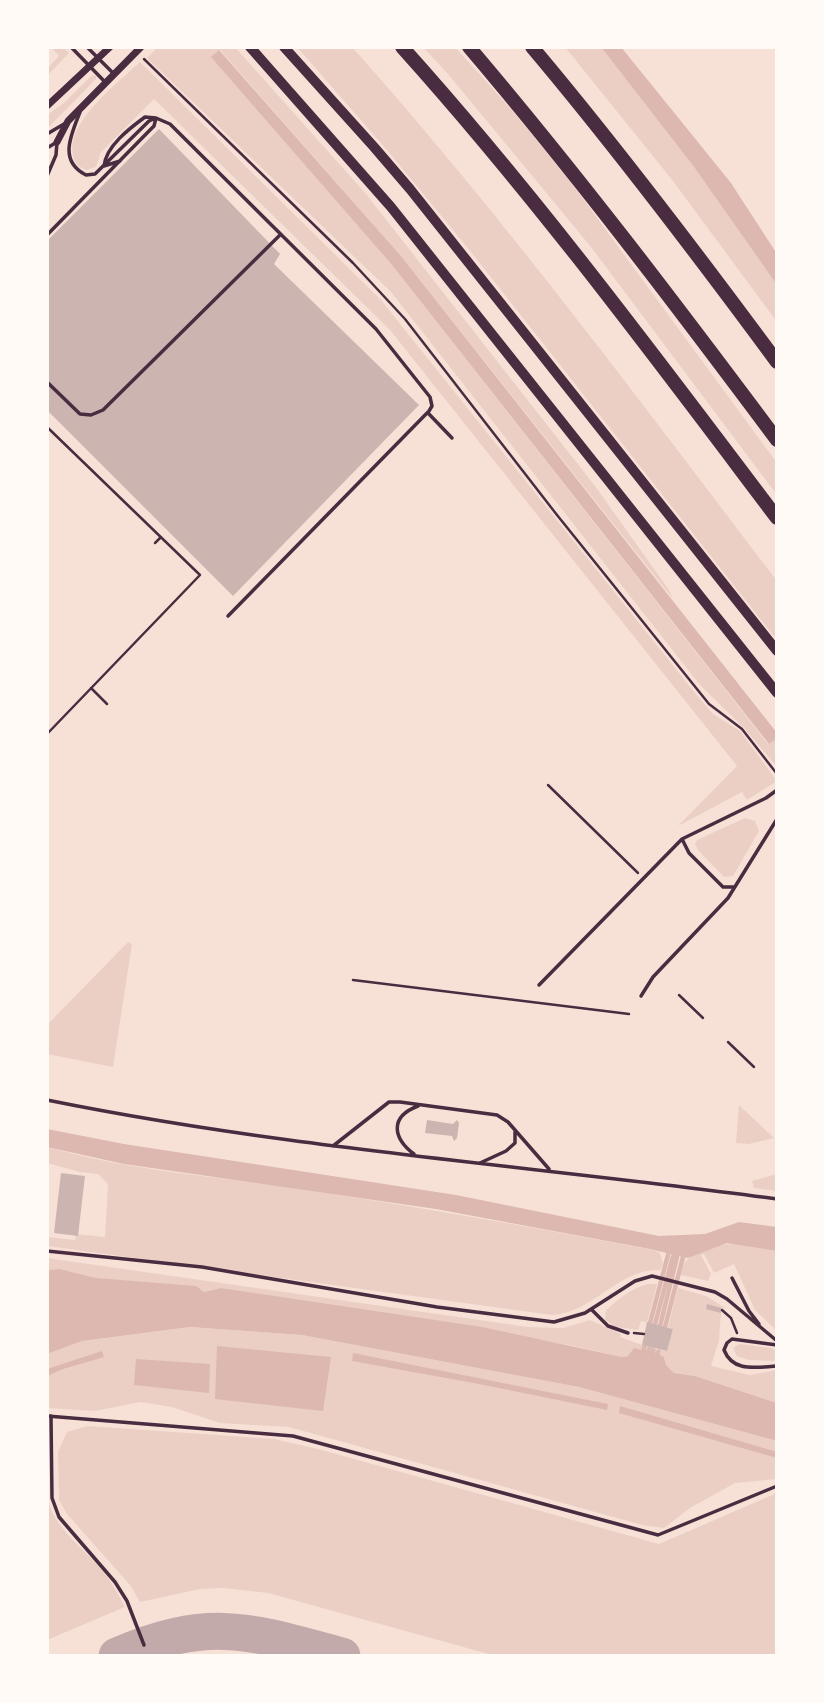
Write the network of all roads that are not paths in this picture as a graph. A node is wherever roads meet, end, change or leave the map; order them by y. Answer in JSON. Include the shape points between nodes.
{"nodes":[{"id":1,"x":71,"y":47,"type":"edge"},
{"id":2,"x":88,"y":47,"type":"edge"},
{"id":3,"x":110,"y":47,"type":"edge"},
{"id":4,"x":250,"y":47,"type":"edge"},
{"id":5,"x":284,"y":47,"type":"edge"},
{"id":6,"x":402,"y":47,"type":"edge"},
{"id":7,"x":469,"y":47,"type":"edge"},
{"id":8,"x":531,"y":47,"type":"edge"},
{"id":9,"x":139,"y":50,"type":"edge"},
{"id":10,"x":99,"y":58,"type":"junction"},
{"id":11,"x":90,"y":67,"type":"junction"},
{"id":12,"x":115,"y":74,"type":"junction"},
{"id":13,"x":106,"y":83,"type":"junction"},
{"id":14,"x":47,"y":106,"type":"edge"},
{"id":15,"x":82,"y":106,"type":"junction"},
{"id":16,"x":156,"y":118,"type":"junction"},
{"id":17,"x":66,"y":123,"type":"junction"},
{"id":18,"x":47,"y":134,"type":"edge"},
{"id":19,"x":57,"y":142,"type":"junction"},
{"id":20,"x":47,"y":148,"type":"edge"},
{"id":21,"x":120,"y":161,"type":"junction"},
{"id":22,"x":104,"y":166,"type":"junction"},
{"id":23,"x":47,"y":176,"type":"edge"},
{"id":24,"x":280,"y":234,"type":"junction"},
{"id":25,"x":47,"y":235,"type":"edge"},
{"id":26,"x":777,"y":362,"type":"edge"},
{"id":27,"x":47,"y":382,"type":"edge"},
{"id":28,"x":428,"y":413,"type":"junction"},
{"id":29,"x":452,"y":438,"type":"dead end"},
{"id":30,"x":777,"y":440,"type":"edge"},
{"id":31,"x":777,"y":518,"type":"edge"},
{"id":32,"x":228,"y":616,"type":"dead end"},
{"id":33,"x":777,"y":650,"type":"edge"},
{"id":34,"x":777,"y":693,"type":"edge"},
{"id":35,"x":777,"y":790,"type":"edge"},
{"id":36,"x":777,"y":819,"type":"edge"},
{"id":37,"x":682,"y":839,"type":"junction"},
{"id":38,"x":735,"y":887,"type":"junction"},
{"id":39,"x":539,"y":985,"type":"dead end"},
{"id":40,"x":641,"y":996,"type":"dead end"},
{"id":41,"x":47,"y":1100,"type":"edge"},
{"id":42,"x":420,"y":1105,"type":"junction"},
{"id":43,"x":515,"y":1130,"type":"junction"},
{"id":44,"x":332,"y":1146,"type":"junction"},
{"id":45,"x":415,"y":1155,"type":"junction"},
{"id":46,"x":480,"y":1163,"type":"junction"},
{"id":47,"x":551,"y":1170,"type":"junction"},
{"id":48,"x":777,"y":1199,"type":"edge"},
{"id":49,"x":47,"y":1251,"type":"edge"},
{"id":50,"x":732,"y":1278,"type":"dead end"},
{"id":51,"x":592,"y":1310,"type":"junction"},
{"id":52,"x":628,"y":1333,"type":"dead end"},
{"id":53,"x":776,"y":1342,"type":"edge"},
{"id":54,"x":777,"y":1366,"type":"edge"},
{"id":55,"x":49,"y":1416,"type":"edge"},
{"id":56,"x":777,"y":1486,"type":"edge"},
{"id":57,"x":144,"y":1644,"type":"dead end"}],
"edges":[{"from":1,"to":11,"type":"lane"},
{"from":2,"to":10,"type":"lane"},
{"from":3,"to":10,"type":"street"},
{"from":4,"to":34,"type":"street","via":[[391,207]]},
{"from":5,"to":33,"type":"street","via":[[410,189]]},
{"from":6,"to":31,"type":"highway","via":[[545,216]]},
{"from":7,"to":30,"type":"highway","via":[[555,149]]},
{"from":8,"to":26,"type":"highway","via":[[604,134]]},
{"from":9,"to":12,"type":"street"},
{"from":10,"to":11,"type":"street"},
{"from":10,"to":12,"type":"lane"},
{"from":11,"to":13,"type":"lane"},
{"from":11,"to":14,"type":"street"},
{"from":12,"to":13,"type":"street"},
{"from":13,"to":15,"type":"street"},
{"from":15,"to":17,"type":"street"},
{"from":15,"to":22,"type":"lane","via":[[68,145],[70,161],[86,175]]},
{"from":16,"to":21,"type":"lane"},
{"from":16,"to":22,"type":"lane"},
{"from":16,"to":22,"type":"lane","via":[[137,122],[108,151]]},
{"from":16,"to":24,"type":"lane","via":[[170,124]]},
{"from":17,"to":18,"type":"lane"},
{"from":17,"to":19,"type":"street"},
{"from":18,"to":19,"type":"lane"},
{"from":19,"to":20,"type":"lane"},
{"from":19,"to":23,"type":"lane"},
{"from":21,"to":22,"type":"lane"},
{"from":21,"to":25,"type":"lane"},
{"from":24,"to":27,"type":"lane","via":[[103,410],[80,414]]},
{"from":24,"to":28,"type":"lane","via":[[376,330],[430,397]]},
{"from":28,"to":29,"type":"lane"},
{"from":28,"to":32,"type":"lane"},
{"from":35,"to":37,"type":"lane"},
{"from":36,"to":38,"type":"lane"},
{"from":37,"to":38,"type":"lane","via":[[723,887]]},
{"from":37,"to":39,"type":"lane"},
{"from":38,"to":40,"type":"lane"},
{"from":41,"to":44,"type":"lane"},
{"from":42,"to":43,"type":"lane","via":[[497,1115]]},
{"from":42,"to":44,"type":"lane","via":[[389,1102]]},
{"from":42,"to":45,"type":"lane","via":[[401,1116],[397,1129],[402,1144]]},
{"from":43,"to":46,"type":"lane","via":[[511,1147]]},
{"from":43,"to":47,"type":"lane"},
{"from":44,"to":45,"type":"lane"},
{"from":45,"to":46,"type":"lane"},
{"from":46,"to":47,"type":"lane"},
{"from":47,"to":48,"type":"lane"},
{"from":49,"to":51,"type":"lane","via":[[202,1267],[554,1322]]},
{"from":50,"to":53,"type":"lane","via":[[755,1320]]},
{"from":51,"to":52,"type":"lane","via":[[608,1326]]},
{"from":51,"to":53,"type":"lane","via":[[641,1278],[659,1277],[727,1299]]},
{"from":53,"to":54,"type":"lane","via":[[732,1339],[724,1350],[727,1357],[745,1367]]},
{"from":55,"to":56,"type":"lane","via":[[293,1436],[658,1535]]},
{"from":55,"to":57,"type":"lane","via":[[52,1498],[59,1517],[115,1582]]}]}
